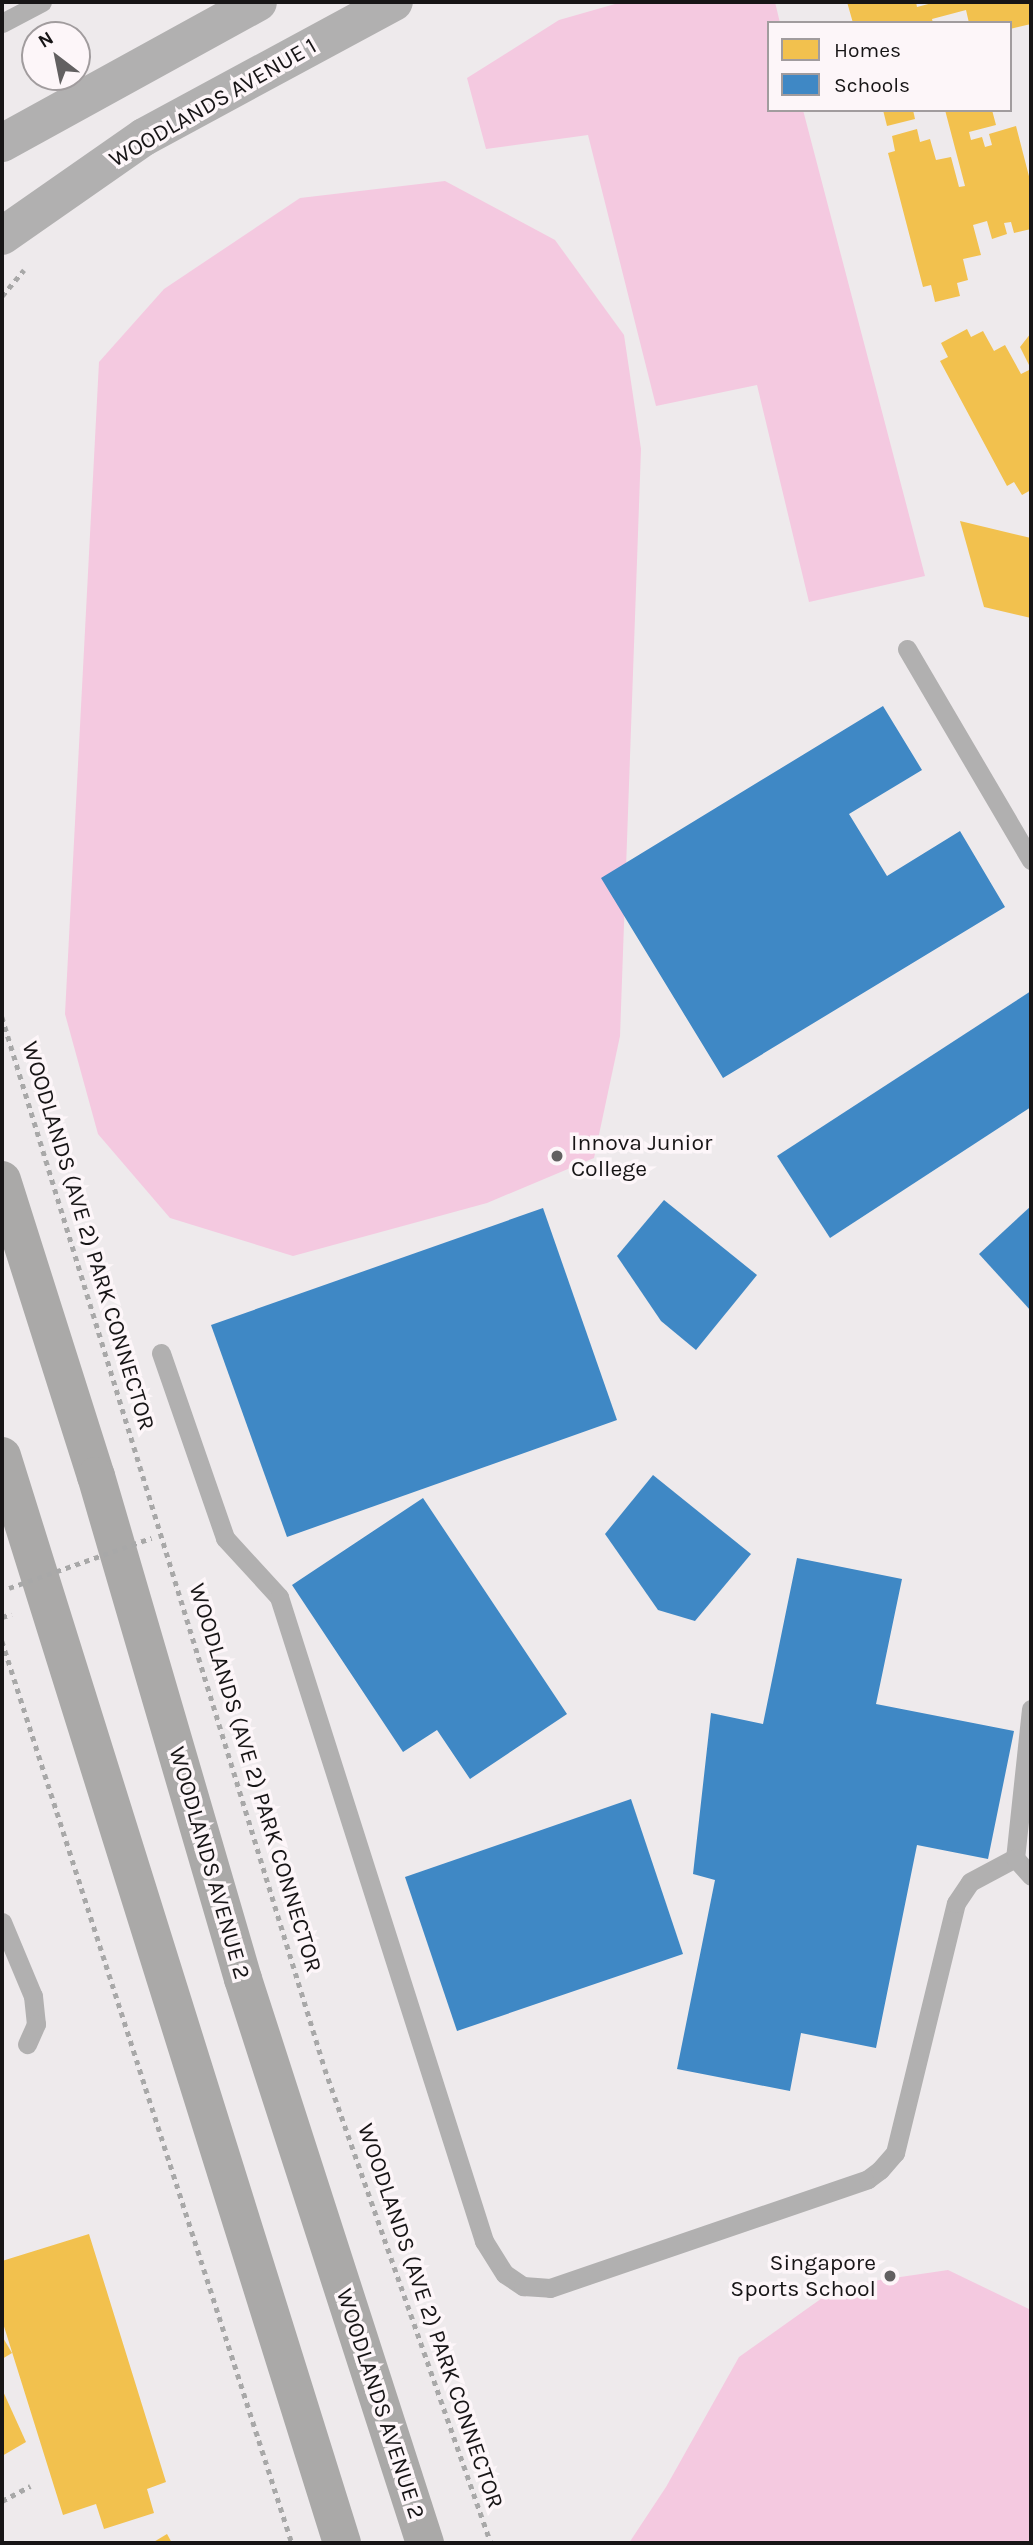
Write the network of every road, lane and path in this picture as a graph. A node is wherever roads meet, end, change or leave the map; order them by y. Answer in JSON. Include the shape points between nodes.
{"nodes":[{"id":1,"x":42,"y":2,"type":"edge"},
{"id":2,"x":258,"y":2,"type":"edge"},
{"id":3,"x":394,"y":2,"type":"edge"},
{"id":4,"x":2,"y":23,"type":"edge"},
{"id":5,"x":2,"y":143,"type":"edge"},
{"id":6,"x":2,"y":236,"type":"edge"},
{"id":7,"x":907,"y":649,"type":"dead end"},
{"id":8,"x":1031,"y":860,"type":"edge"},
{"id":9,"x":2,"y":1017,"type":"edge"},
{"id":10,"x":2,"y":1180,"type":"edge"},
{"id":11,"x":161,"y":1353,"type":"dead end"},
{"id":12,"x":2,"y":1456,"type":"edge"},
{"id":13,"x":151,"y":1538,"type":"dead end"},
{"id":14,"x":9,"y":1588,"type":"dead end"},
{"id":15,"x":2,"y":1642,"type":"edge"},
{"id":16,"x":1031,"y":1709,"type":"edge"},
{"id":17,"x":1015,"y":1858,"type":"junction"},
{"id":18,"x":1031,"y":1876,"type":"edge"},
{"id":19,"x":2,"y":1922,"type":"edge"},
{"id":20,"x":27,"y":2044,"type":"dead end"},
{"id":21,"x":30,"y":2486,"type":"dead end"},
{"id":22,"x":2,"y":2501,"type":"edge"},
{"id":23,"x":292,"y":2543,"type":"edge"},
{"id":24,"x":342,"y":2543,"type":"edge"},
{"id":25,"x":425,"y":2543,"type":"edge"},
{"id":26,"x":491,"y":2543,"type":"edge"}],
"edges":[{"from":1,"to":4,"type":"lane"},
{"from":2,"to":5,"type":"street"},
{"from":3,"to":6,"type":"street","name":"WOODLANDS AVENUE 1","via":[[144,137]]},
{"from":7,"to":8,"type":"lane"},
{"from":9,"to":26,"type":"path","name":"WOODLANDS (AVE 2) PARK CONNECTOR","via":[[325,2069]]},
{"from":10,"to":25,"type":"main road","name":"WOODLANDS AVENUE 2","via":[[96,1476],[243,1979]]},
{"from":11,"to":17,"type":"lane","via":[[225,1538],[279,1597],[484,2241],[505,2274],[523,2286],[550,2288],[869,2179],[880,2170],[895,2154],[956,1903],[970,1882]]},
{"from":12,"to":24,"type":"main road"},
{"from":13,"to":14,"type":"path","bridge":true},
{"from":15,"to":23,"type":"path"},
{"from":16,"to":17,"type":"lane"},
{"from":17,"to":18,"type":"lane"},
{"from":19,"to":20,"type":"lane","via":[[33,1996],[36,2024]]},
{"from":21,"to":22,"type":"path"}]}
